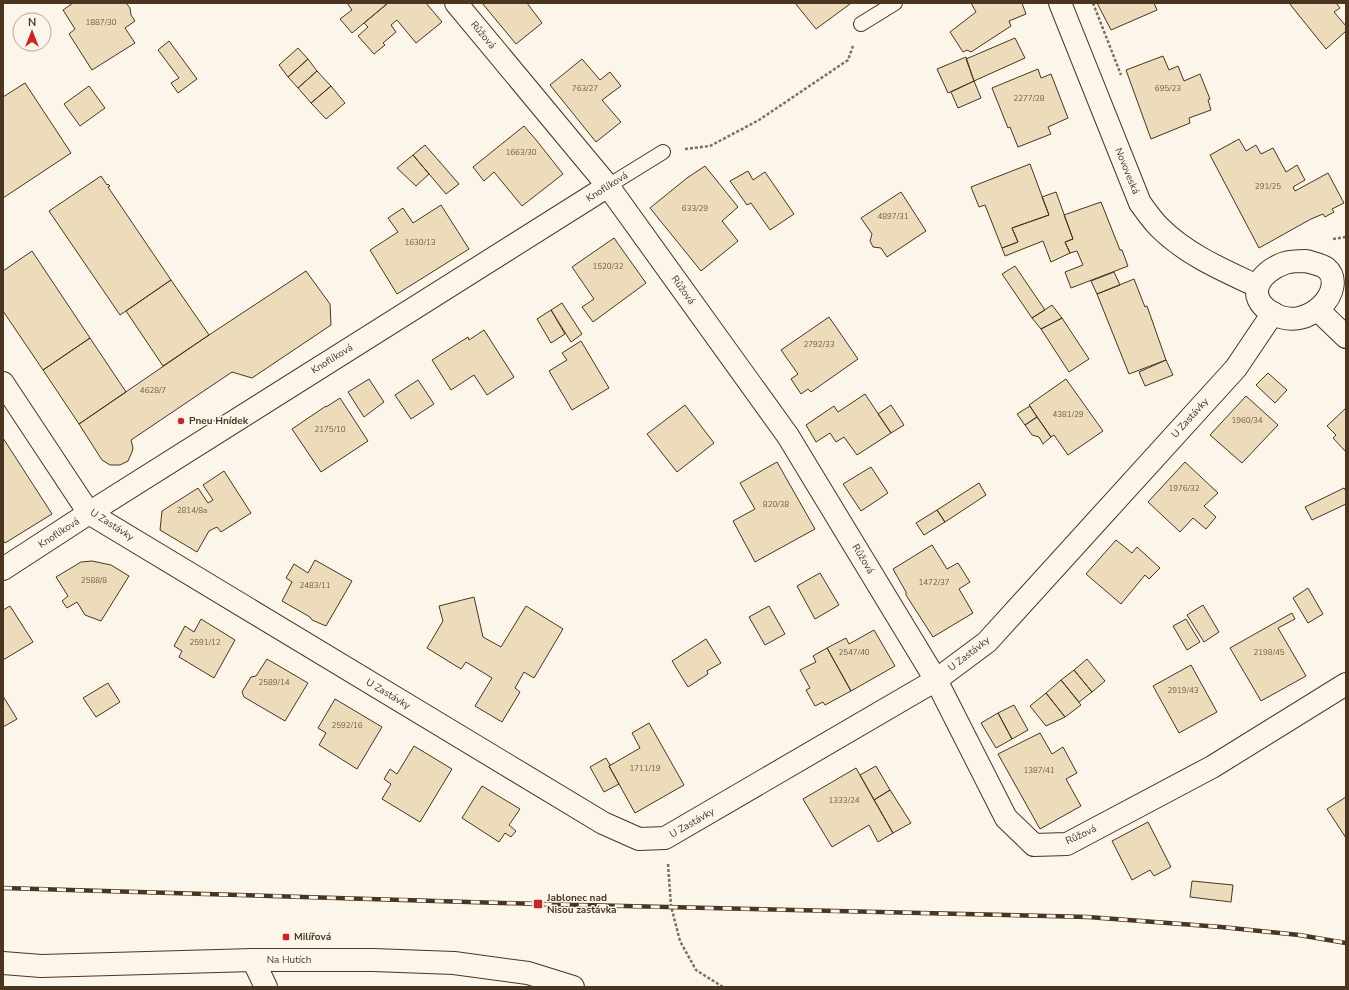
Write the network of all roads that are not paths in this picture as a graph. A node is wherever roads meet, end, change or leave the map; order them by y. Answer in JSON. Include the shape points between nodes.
{"nodes":[{"id":1,"x":456,"y":3,"type":"edge"},
{"id":2,"x":895,"y":3,"type":"edge"},
{"id":3,"x":1060,"y":3,"type":"edge"},
{"id":4,"x":861,"y":24,"type":"road end"},
{"id":5,"x":663,"y":152,"type":"road end"},
{"id":6,"x":608,"y":186,"type":"junction"},
{"id":7,"x":1339,"y":270,"type":"edge"},
{"id":8,"x":1257,"y":286,"type":"junction"},
{"id":9,"x":1319,"y":311,"type":"junction"},
{"id":10,"x":1272,"y":313,"type":"junction"},
{"id":11,"x":1346,"y":338,"type":"edge"},
{"id":12,"x":3,"y":382,"type":"edge"},
{"id":13,"x":89,"y":513,"type":"junction"},
{"id":14,"x":3,"y":569,"type":"edge"},
{"id":15,"x":936,"y":680,"type":"junction"},
{"id":16,"x":1346,"y":684,"type":"edge"},
{"id":17,"x":253,"y":960,"type":"junction"},
{"id":18,"x":3,"y":963,"type":"edge"},
{"id":19,"x":266,"y":987,"type":"edge"},
{"id":20,"x":573,"y":987,"type":"edge"}],
"edges":[{"from":1,"to":6,"type":"street","name":"Růžová"},
{"from":2,"to":4,"type":"lane"},
{"from":3,"to":8,"type":"street","name":"Novoveská","via":[[1140,203],[1159,226],[1182,247],[1212,265]]},
{"from":5,"to":6,"type":"lane","name":"Knoflíková"},
{"from":6,"to":13,"type":"street","name":"Knoflíková"},
{"from":6,"to":15,"type":"street","name":"Růžová","via":[[788,436]]},
{"from":7,"to":8,"type":"street","via":[[1306,261],[1285,263],[1272,269]]},
{"from":7,"to":9,"type":"street","via":[[1336,292]]},
{"from":8,"to":10,"type":"street","via":[[1260,303]]},
{"from":9,"to":10,"type":"street","via":[[1297,319]]},
{"from":9,"to":11,"type":"street"},
{"from":10,"to":15,"type":"street","name":"U Zastávky","via":[[1236,368],[987,642]]},
{"from":12,"to":13,"type":"street","name":"U Zastávky"},
{"from":13,"to":14,"type":"street","name":"Knoflíková"},
{"from":13,"to":15,"type":"street","name":"U Zastávky","via":[[603,823],[639,839],[666,838]]},
{"from":15,"to":16,"type":"street","name":"Růžová","via":[[1006,818],[1034,845],[1067,844],[1212,766]]},
{"from":17,"to":18,"type":"street","name":"Na Hutích","via":[[41,966]]},
{"from":17,"to":19,"type":"street"},
{"from":17,"to":20,"type":"street","name":"Na Hutích","via":[[454,963],[528,973]]}]}
